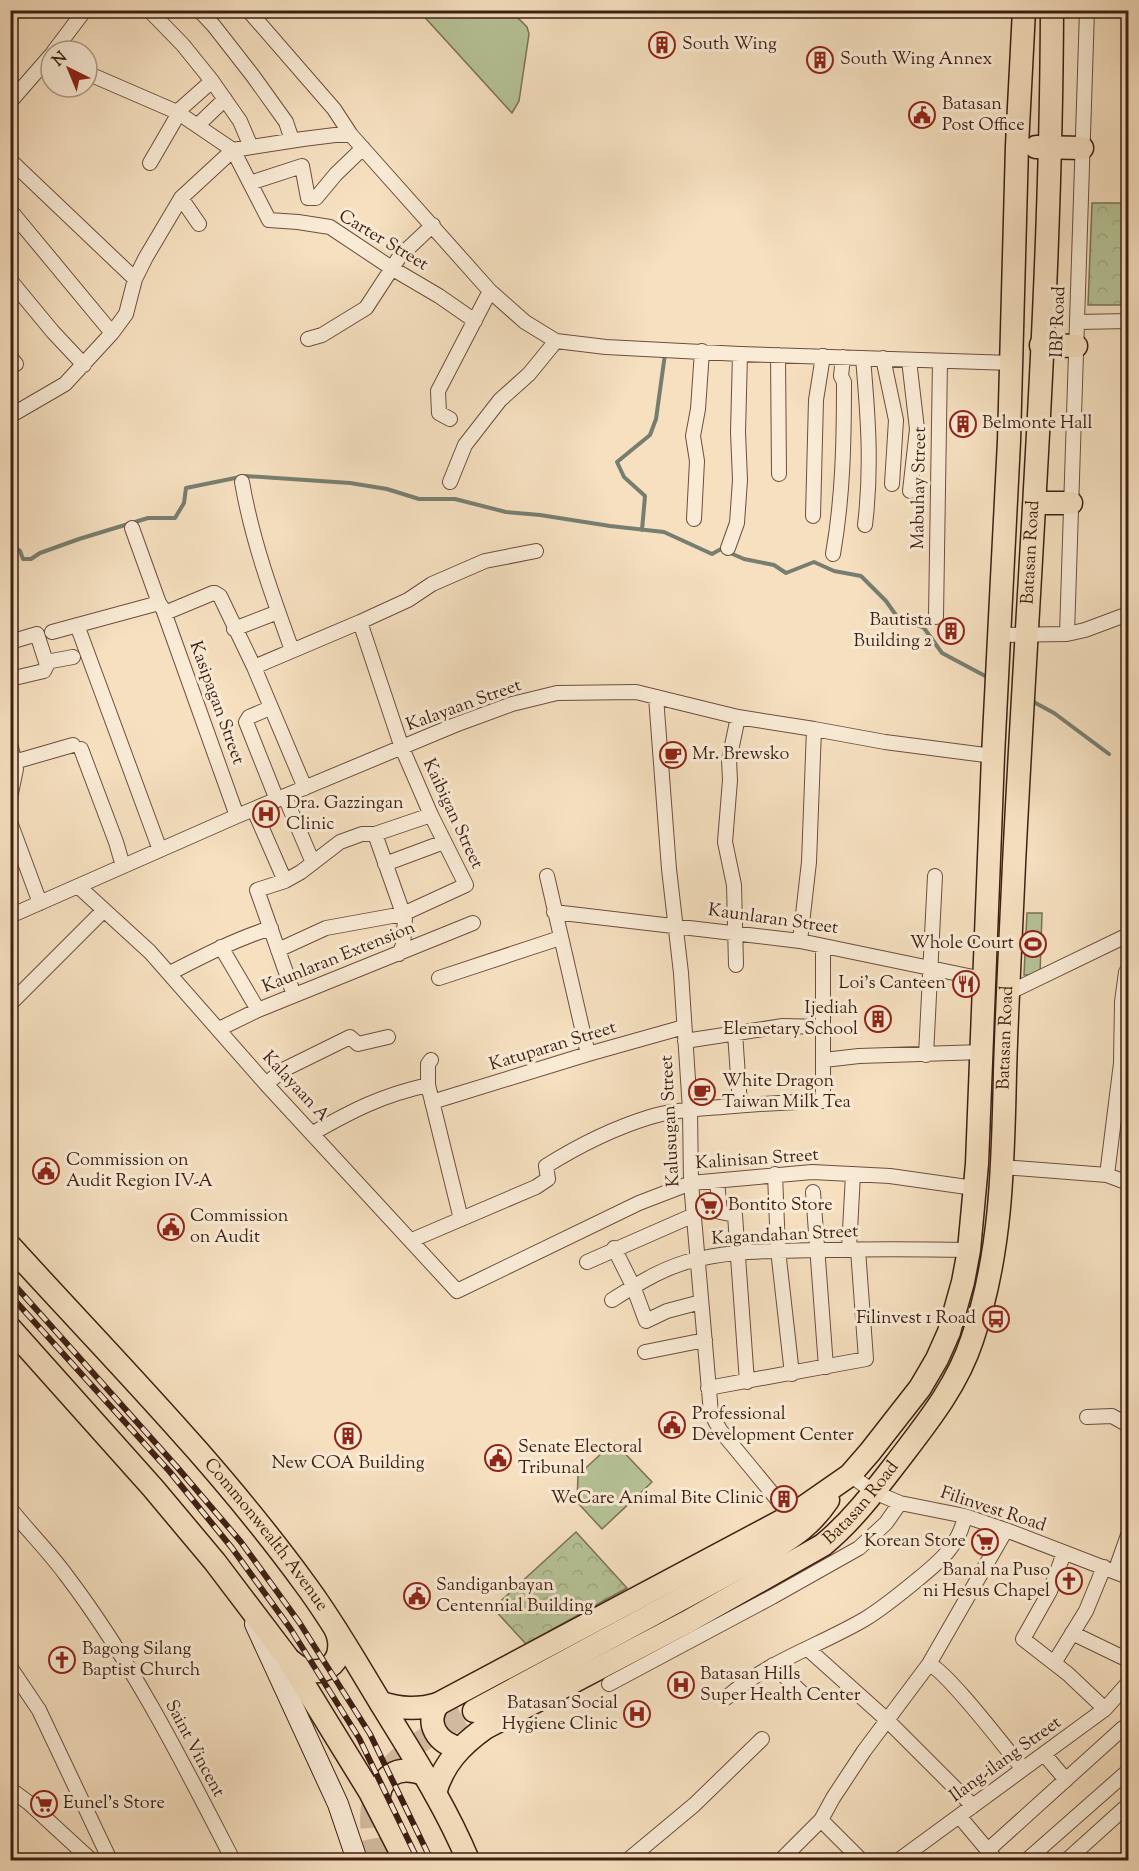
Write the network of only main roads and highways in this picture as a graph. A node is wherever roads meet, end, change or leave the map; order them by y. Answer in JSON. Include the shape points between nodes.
{"nodes":[{"id":1,"x":1024,"y":10,"type":"edge"},
{"id":2,"x":1052,"y":10,"type":"edge"},
{"id":3,"x":1032,"y":147,"type":"junction"},
{"id":4,"x":1082,"y":148,"type":"road end"},
{"id":5,"x":1041,"y":345,"type":"junction"},
{"id":6,"x":1077,"y":346,"type":"road end"},
{"id":7,"x":1012,"y":353,"type":"junction"},
{"id":8,"x":1040,"y":374,"type":"junction"},
{"id":9,"x":1035,"y":503,"type":"junction"},
{"id":10,"x":1071,"y":503,"type":"road end"},
{"id":11,"x":10,"y":1246,"type":"edge"},
{"id":12,"x":10,"y":1328,"type":"edge"},
{"id":13,"x":843,"y":1480,"type":"junction"},
{"id":14,"x":332,"y":1623,"type":"junction"},
{"id":15,"x":287,"y":1657,"type":"junction"},
{"id":16,"x":381,"y":1703,"type":"junction"},
{"id":17,"x":438,"y":1704,"type":"junction"},
{"id":18,"x":474,"y":1711,"type":"tunnel mouth"},
{"id":19,"x":459,"y":1748,"type":"junction"},
{"id":20,"x":430,"y":1783,"type":"junction"},
{"id":21,"x":378,"y":1806,"type":"junction"},
{"id":22,"x":405,"y":1860,"type":"edge"},
{"id":23,"x":468,"y":1860,"type":"edge"}],
"edges":[{"from":1,"to":3,"type":"main road","name":"Batasan Road"},
{"from":2,"to":3,"type":"main road","name":"Batasan Road"},
{"from":3,"to":4,"type":"main road"},
{"from":3,"to":5,"type":"main road","name":"Batasan Road","via":[[1035,174],[1048,186]]},
{"from":3,"to":7,"type":"main road","name":"Batasan Road"},
{"from":5,"to":6,"type":"main road"},
{"from":5,"to":8,"type":"main road","name":"Batasan Road"},
{"from":7,"to":8,"type":"main road","via":[[1025,350]]},
{"from":7,"to":13,"type":"main road","name":"Batasan Road","via":[[982,1052],[969,1250],[950,1332],[937,1359],[902,1412]]},
{"from":8,"to":9,"type":"main road","name":"Batasan Road"},
{"from":9,"to":10,"type":"main road"},
{"from":9,"to":19,"type":"main road","name":"Batasan Road","via":[[1025,635],[1003,1167],[993,1266],[972,1343],[942,1403],[874,1492],[840,1531],[816,1550],[673,1639],[500,1719]]},
{"from":11,"to":14,"type":"main road","name":"Commonwealth Avenue","via":[[202,1455]]},
{"from":12,"to":15,"type":"main road","via":[[153,1488]]},
{"from":13,"to":17,"type":"main road","name":"Batasan Road","via":[[791,1516]]},
{"from":13,"to":18,"type":"main road","via":[[799,1533]]},
{"from":14,"to":15,"type":"main road","via":[[340,1646],[337,1658],[328,1668],[309,1672]]},
{"from":14,"to":16,"type":"main road","name":"Commonwealth Avenue"},
{"from":15,"to":21,"type":"main road"},
{"from":16,"to":17,"type":"main road","name":"Batasan Road","via":[[417,1709]]},
{"from":16,"to":20,"type":"main road","name":"Commonwealth Avenue"},
{"from":17,"to":19,"type":"main road","via":[[433,1716],[435,1731],[447,1744]]},
{"from":19,"to":20,"type":"main road","name":"Batasan Road"},
{"from":20,"to":21,"type":"main road","via":[[408,1770],[393,1774],[381,1787]]},
{"from":20,"to":23,"type":"main road","name":"Commonwealth Avenue"},
{"from":21,"to":22,"type":"main road"}]}
